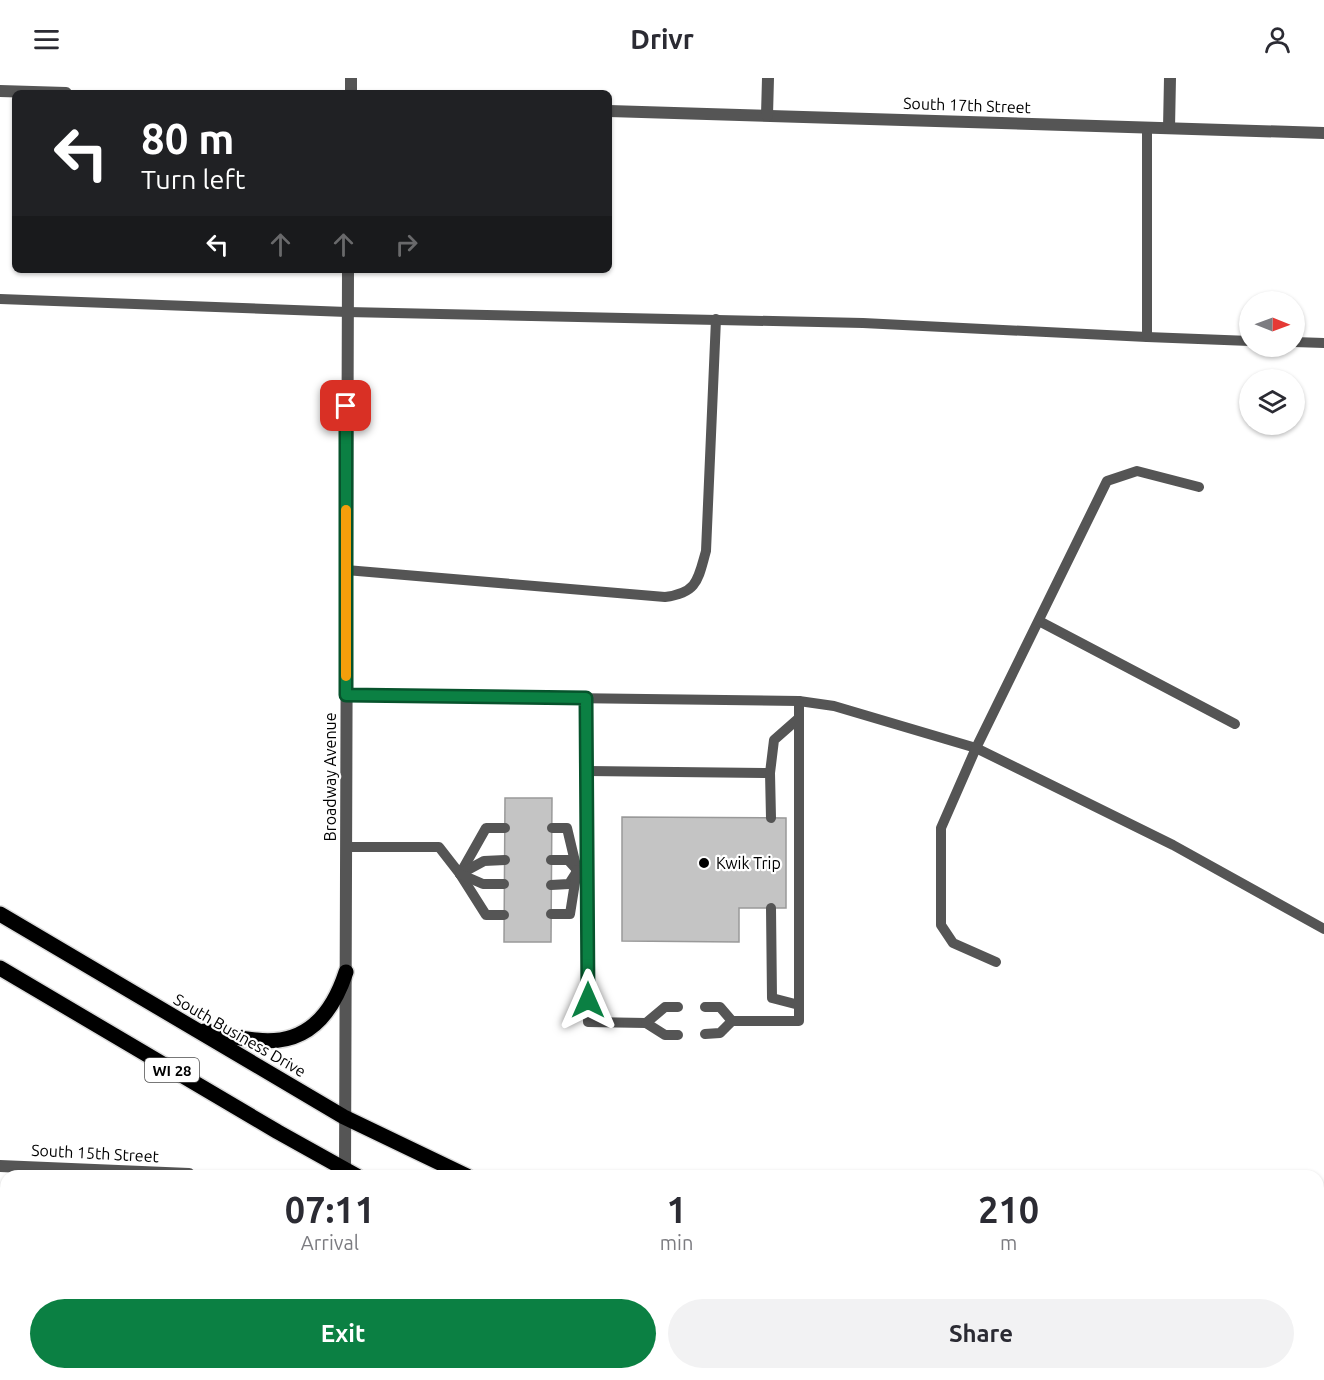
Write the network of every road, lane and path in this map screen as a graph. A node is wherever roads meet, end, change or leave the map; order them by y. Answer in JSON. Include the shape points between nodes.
{"nodes":[{"id":1,"x":768,"y":78,"type":"edge"},
{"id":2,"x":1170,"y":78,"type":"edge"},
{"id":3,"x":612,"y":111,"type":"edge"},
{"id":4,"x":767,"y":116,"type":"junction"},
{"id":5,"x":1148,"y":128,"type":"junction"},
{"id":6,"x":1169,"y":128,"type":"junction"},
{"id":7,"x":1324,"y":133,"type":"edge"},
{"id":8,"x":348,"y":273,"type":"edge"},
{"id":9,"x":0,"y":298,"type":"edge"},
{"id":10,"x":347,"y":312,"type":"junction"},
{"id":11,"x":716,"y":319,"type":"junction"},
{"id":12,"x":1147,"y":338,"type":"junction"},
{"id":13,"x":1239,"y":340,"type":"edge"},
{"id":14,"x":1305,"y":342,"type":"edge"},
{"id":15,"x":1324,"y":343,"type":"edge"},
{"id":16,"x":1199,"y":487,"type":"dead end"},
{"id":17,"x":346,"y":570,"type":"junction"},
{"id":18,"x":1039,"y":621,"type":"junction"},
{"id":19,"x":346,"y":695,"type":"junction"},
{"id":20,"x":586,"y":698,"type":"junction"},
{"id":21,"x":799,"y":701,"type":"junction"},
{"id":22,"x":799,"y":718,"type":"junction"},
{"id":23,"x":1235,"y":724,"type":"dead end"},
{"id":24,"x":976,"y":748,"type":"junction"},
{"id":25,"x":587,"y":771,"type":"junction"},
{"id":26,"x":770,"y":773,"type":"junction"},
{"id":27,"x":771,"y":818,"type":"dead end"},
{"id":28,"x":505,"y":828,"type":"dead end"},
{"id":29,"x":552,"y":828,"type":"dead end"},
{"id":30,"x":347,"y":848,"type":"junction"},
{"id":31,"x":505,"y":860,"type":"dead end"},
{"id":32,"x":551,"y":860,"type":"dead end"},
{"id":33,"x":582,"y":871,"type":"junction"},
{"id":34,"x":460,"y":874,"type":"junction"},
{"id":35,"x":504,"y":884,"type":"dead end"},
{"id":36,"x":551,"y":885,"type":"dead end"},
{"id":37,"x":771,"y":908,"type":"dead end"},
{"id":38,"x":0,"y":914,"type":"edge"},
{"id":39,"x":551,"y":914,"type":"dead end"},
{"id":40,"x":504,"y":915,"type":"dead end"},
{"id":41,"x":1324,"y":929,"type":"edge"},
{"id":42,"x":996,"y":962,"type":"dead end"},
{"id":43,"x":0,"y":968,"type":"edge"},
{"id":44,"x":346,"y":972,"type":"junction"},
{"id":45,"x":799,"y":1005,"type":"junction"},
{"id":46,"x":678,"y":1007,"type":"dead end"},
{"id":47,"x":705,"y":1007,"type":"dead end"},
{"id":48,"x":732,"y":1021,"type":"junction"},
{"id":49,"x":646,"y":1023,"type":"junction"},
{"id":50,"x":195,"y":1029,"type":"junction"},
{"id":51,"x":705,"y":1034,"type":"dead end"},
{"id":52,"x":678,"y":1035,"type":"dead end"},
{"id":53,"x":344,"y":1117,"type":"junction"},
{"id":54,"x":0,"y":1166,"type":"edge"},
{"id":55,"x":94,"y":1170,"type":"edge"},
{"id":56,"x":342,"y":1170,"type":"edge"},
{"id":57,"x":349,"y":1170,"type":"edge"},
{"id":58,"x":454,"y":1170,"type":"edge"}],
"edges":[{"from":1,"to":4,"type":"street"},
{"from":2,"to":6,"type":"street"},
{"from":3,"to":4,"type":"street","name":"South 17th Street"},
{"from":4,"to":5,"type":"street","name":"South 17th Street"},
{"from":5,"to":6,"type":"street","name":"South 17th Street"},
{"from":5,"to":12,"type":"lane"},
{"from":6,"to":7,"type":"street","name":"South 17th Street"},
{"from":8,"to":10,"type":"street","name":"Broadway Avenue"},
{"from":9,"to":10,"type":"lane"},
{"from":10,"to":11,"type":"lane"},
{"from":10,"to":17,"type":"street","name":"Broadway Avenue"},
{"from":11,"to":12,"type":"lane"},
{"from":11,"to":17,"type":"lane","via":[[706,551],[697,582],[681,595],[665,597]]},
{"from":12,"to":13,"type":"lane"},
{"from":14,"to":15,"type":"lane"},
{"from":16,"to":18,"type":"lane","via":[[1137,471],[1107,481]]},
{"from":17,"to":19,"type":"street","name":"Broadway Avenue"},
{"from":18,"to":23,"type":"lane"},
{"from":18,"to":24,"type":"lane"},
{"from":19,"to":20,"type":"lane"},
{"from":19,"to":30,"type":"street","name":"Broadway Avenue"},
{"from":20,"to":21,"type":"lane"},
{"from":20,"to":25,"type":"lane"},
{"from":21,"to":22,"type":"lane"},
{"from":21,"to":24,"type":"lane","via":[[834,706]]},
{"from":22,"to":26,"type":"lane","via":[[774,740]]},
{"from":22,"to":45,"type":"lane"},
{"from":24,"to":41,"type":"lane","via":[[1173,845]]},
{"from":24,"to":42,"type":"lane","via":[[941,828],[941,925],[952,944]]},
{"from":25,"to":26,"type":"lane"},
{"from":25,"to":33,"type":"lane"},
{"from":26,"to":27,"type":"lane"},
{"from":28,"to":34,"type":"lane","via":[[486,828]]},
{"from":29,"to":33,"type":"lane","via":[[567,828]]},
{"from":30,"to":34,"type":"lane","via":[[439,847]]},
{"from":30,"to":44,"type":"street","name":"Broadway Avenue"},
{"from":31,"to":34,"type":"lane","via":[[484,861]]},
{"from":32,"to":33,"type":"lane","via":[[568,860]]},
{"from":33,"to":36,"type":"lane","via":[[569,884]]},
{"from":33,"to":39,"type":"lane","via":[[570,914]]},
{"from":33,"to":49,"type":"lane","via":[[588,1022]]},
{"from":34,"to":35,"type":"lane","via":[[483,884]]},
{"from":34,"to":40,"type":"lane","via":[[486,915]]},
{"from":37,"to":45,"type":"lane","via":[[772,998]]},
{"from":38,"to":50,"type":"main road","name":"South Business Drive","number":"WI 28"},
{"from":43,"to":56,"type":"main road","number":"WI 28"},
{"from":44,"to":50,"type":"main road","via":[[326,1014],[298,1035],[256,1041]]},
{"from":44,"to":53,"type":"street","name":"Broadway Avenue"},
{"from":45,"to":48,"type":"lane","via":[[799,1021]]},
{"from":46,"to":49,"type":"lane","via":[[665,1007]]},
{"from":47,"to":48,"type":"lane","via":[[720,1007]]},
{"from":48,"to":51,"type":"lane","via":[[720,1033]]},
{"from":49,"to":52,"type":"lane","via":[[665,1035]]},
{"from":50,"to":53,"type":"main road","name":"South Business Drive","number":"WI 28"},
{"from":53,"to":57,"type":"street","name":"Broadway Avenue"},
{"from":53,"to":58,"type":"main road","name":"South Business Drive","number":"WI 28"},
{"from":54,"to":55,"type":"street","name":"South 15th Street"}]}
